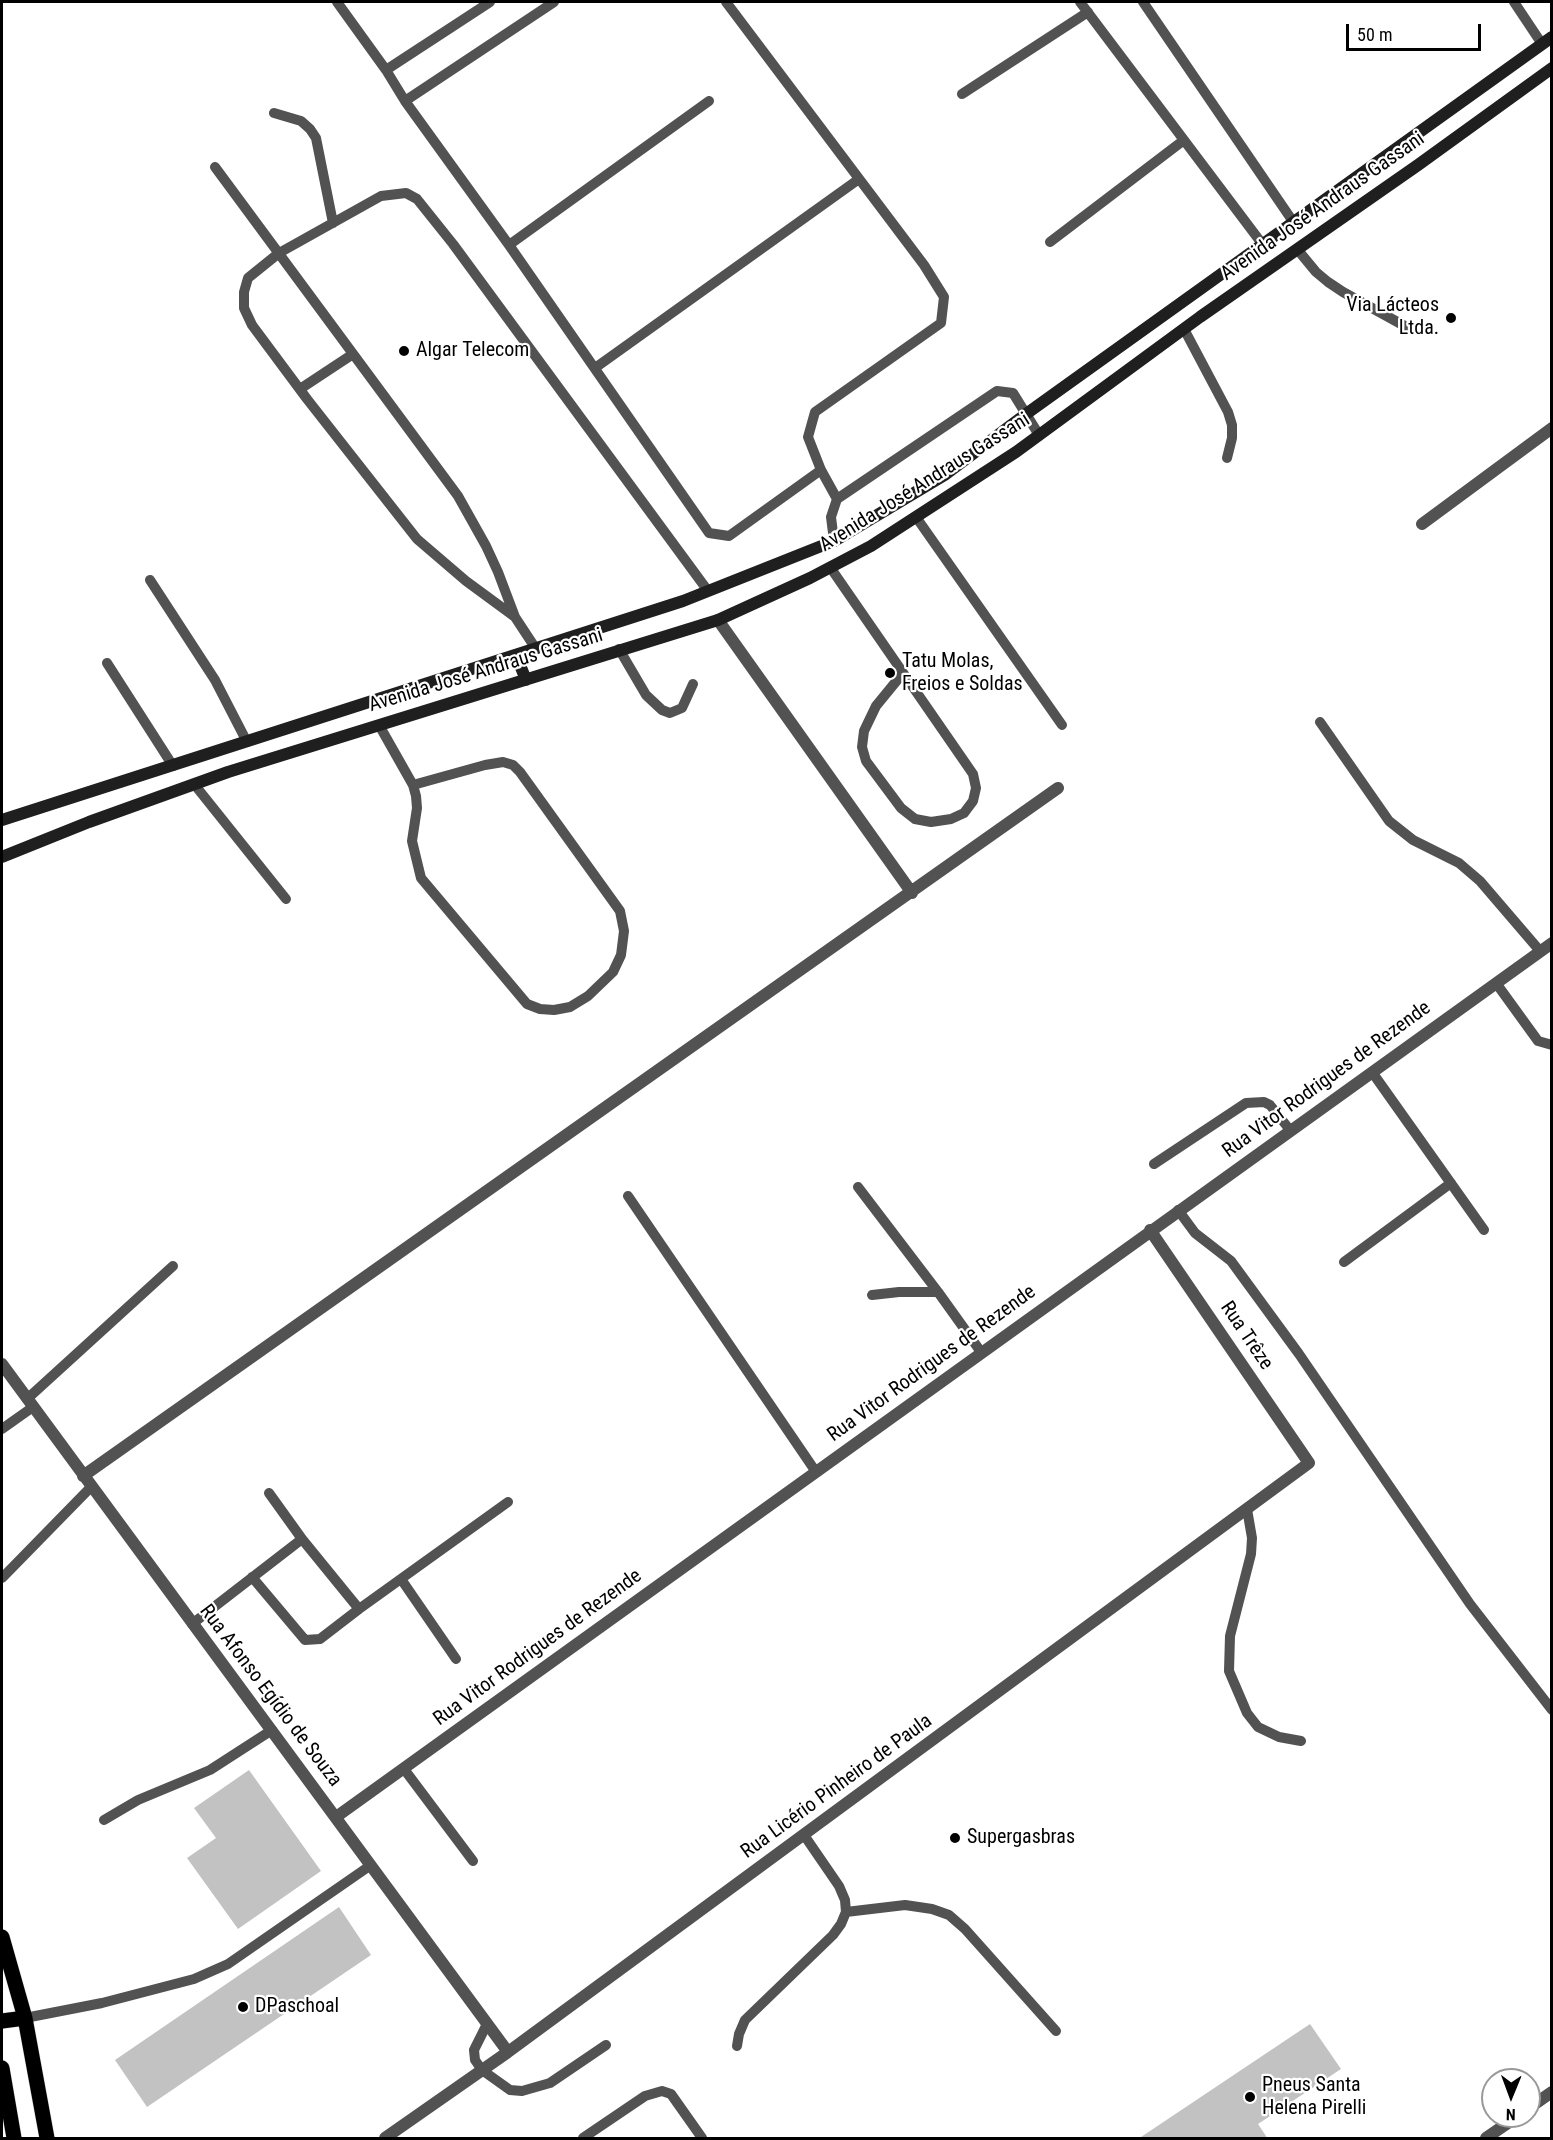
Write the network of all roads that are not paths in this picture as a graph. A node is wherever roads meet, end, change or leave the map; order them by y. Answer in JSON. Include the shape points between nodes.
{"nodes":[{"id":1,"x":337,"y":2,"type":"edge"},
{"id":2,"x":490,"y":2,"type":"edge"},
{"id":3,"x":555,"y":2,"type":"edge"},
{"id":4,"x":726,"y":2,"type":"edge"},
{"id":5,"x":1080,"y":2,"type":"edge"},
{"id":6,"x":1143,"y":2,"type":"edge"},
{"id":7,"x":1514,"y":2,"type":"edge"},
{"id":8,"x":1088,"y":12,"type":"junction"},
{"id":9,"x":1547,"y":41,"type":"edge"},
{"id":10,"x":1551,"y":68,"type":"edge"},
{"id":11,"x":386,"y":70,"type":"junction"},
{"id":12,"x":962,"y":94,"type":"dead end"},
{"id":13,"x":709,"y":100,"type":"dead end"},
{"id":14,"x":405,"y":101,"type":"junction"},
{"id":15,"x":274,"y":113,"type":"dead end"},
{"id":16,"x":1184,"y":140,"type":"junction"},
{"id":17,"x":215,"y":167,"type":"dead end"},
{"id":18,"x":859,"y":179,"type":"junction"},
{"id":19,"x":333,"y":223,"type":"junction"},
{"id":20,"x":1293,"y":223,"type":"junction"},
{"id":21,"x":1050,"y":242,"type":"dead end"},
{"id":22,"x":1265,"y":244,"type":"junction"},
{"id":23,"x":509,"y":245,"type":"junction"},
{"id":24,"x":1297,"y":249,"type":"junction"},
{"id":25,"x":279,"y":253,"type":"junction"},
{"id":26,"x":1280,"y":261,"type":"junction"},
{"id":27,"x":1184,"y":329,"type":"junction"},
{"id":28,"x":1412,"y":330,"type":"dead end"},
{"id":29,"x":353,"y":354,"type":"junction"},
{"id":30,"x":595,"y":368,"type":"junction"},
{"id":31,"x":300,"y":389,"type":"junction"},
{"id":32,"x":1026,"y":414,"type":"junction"},
{"id":33,"x":1551,"y":428,"type":"edge"},
{"id":34,"x":1039,"y":435,"type":"junction"},
{"id":35,"x":1227,"y":458,"type":"dead end"},
{"id":36,"x":821,"y":470,"type":"junction"},
{"id":37,"x":837,"y":499,"type":"junction"},
{"id":38,"x":916,"y":517,"type":"junction"},
{"id":39,"x":1422,"y":524,"type":"dead end"},
{"id":40,"x":834,"y":541,"type":"junction"},
{"id":41,"x":830,"y":567,"type":"junction"},
{"id":42,"x":150,"y":580,"type":"dead end"},
{"id":43,"x":708,"y":591,"type":"junction"},
{"id":44,"x":515,"y":616,"type":"junction"},
{"id":45,"x":718,"y":620,"type":"junction"},
{"id":46,"x":536,"y":649,"type":"junction"},
{"id":47,"x":619,"y":650,"type":"junction"},
{"id":48,"x":516,"y":655,"type":"junction"},
{"id":49,"x":107,"y":663,"type":"dead end"},
{"id":50,"x":903,"y":673,"type":"junction"},
{"id":51,"x":526,"y":680,"type":"junction"},
{"id":52,"x":693,"y":684,"type":"dead end"},
{"id":53,"x":1320,"y":722,"type":"dead end"},
{"id":54,"x":379,"y":725,"type":"junction"},
{"id":55,"x":1062,"y":725,"type":"dead end"},
{"id":56,"x":247,"y":742,"type":"junction"},
{"id":57,"x":221,"y":750,"type":"junction"},
{"id":58,"x":173,"y":766,"type":"junction"},
{"id":59,"x":228,"y":772,"type":"junction"},
{"id":60,"x":194,"y":784,"type":"junction"},
{"id":61,"x":413,"y":785,"type":"junction"},
{"id":62,"x":1058,"y":788,"type":"dead end"},
{"id":63,"x":2,"y":820,"type":"edge"},
{"id":64,"x":2,"y":857,"type":"edge"},
{"id":65,"x":912,"y":893,"type":"junction"},
{"id":66,"x":286,"y":899,"type":"dead end"},
{"id":67,"x":1551,"y":943,"type":"edge"},
{"id":68,"x":1540,"y":951,"type":"junction"},
{"id":69,"x":1496,"y":982,"type":"junction"},
{"id":70,"x":1551,"y":1045,"type":"edge"},
{"id":71,"x":1372,"y":1071,"type":"junction"},
{"id":72,"x":1290,"y":1130,"type":"junction"},
{"id":73,"x":1154,"y":1164,"type":"dead end"},
{"id":74,"x":1451,"y":1182,"type":"junction"},
{"id":75,"x":858,"y":1187,"type":"dead end"},
{"id":76,"x":628,"y":1196,"type":"dead end"},
{"id":77,"x":1178,"y":1210,"type":"junction"},
{"id":78,"x":1150,"y":1230,"type":"junction"},
{"id":79,"x":1484,"y":1230,"type":"dead end"},
{"id":80,"x":1344,"y":1262,"type":"dead end"},
{"id":81,"x":173,"y":1266,"type":"dead end"},
{"id":82,"x":938,"y":1292,"type":"junction"},
{"id":83,"x":872,"y":1294,"type":"dead end"},
{"id":84,"x":981,"y":1352,"type":"junction"},
{"id":85,"x":2,"y":1364,"type":"edge"},
{"id":86,"x":30,"y":1403,"type":"junction"},
{"id":87,"x":2,"y":1429,"type":"edge"},
{"id":88,"x":1309,"y":1464,"type":"joint"},
{"id":89,"x":816,"y":1472,"type":"junction"},
{"id":90,"x":87,"y":1482,"type":"junction"},
{"id":91,"x":269,"y":1493,"type":"dead end"},
{"id":92,"x":508,"y":1502,"type":"dead end"},
{"id":93,"x":1247,"y":1509,"type":"junction"},
{"id":94,"x":302,"y":1539,"type":"junction"},
{"id":95,"x":252,"y":1577,"type":"junction"},
{"id":96,"x":2,"y":1578,"type":"edge"},
{"id":97,"x":401,"y":1579,"type":"junction"},
{"id":98,"x":359,"y":1609,"type":"junction"},
{"id":99,"x":192,"y":1623,"type":"junction"},
{"id":100,"x":456,"y":1659,"type":"dead end"},
{"id":101,"x":1551,"y":1710,"type":"edge"},
{"id":102,"x":272,"y":1730,"type":"junction"},
{"id":103,"x":1301,"y":1741,"type":"dead end"},
{"id":104,"x":404,"y":1769,"type":"junction"},
{"id":105,"x":336,"y":1818,"type":"junction"},
{"id":106,"x":104,"y":1820,"type":"dead end"},
{"id":107,"x":804,"y":1835,"type":"junction"},
{"id":108,"x":473,"y":1861,"type":"dead end"},
{"id":109,"x":371,"y":1865,"type":"junction"},
{"id":110,"x":846,"y":1912,"type":"junction"},
{"id":111,"x":2,"y":1937,"type":"edge"},
{"id":112,"x":25,"y":2018,"type":"junction"},
{"id":113,"x":2,"y":2020,"type":"edge"},
{"id":114,"x":487,"y":2024,"type":"junction"},
{"id":115,"x":1056,"y":2031,"type":"dead end"},
{"id":116,"x":606,"y":2045,"type":"dead end"},
{"id":117,"x":736,"y":2046,"type":"dead end"},
{"id":118,"x":508,"y":2052,"type":"junction"},
{"id":119,"x":2,"y":2068,"type":"edge"},
{"id":120,"x":482,"y":2070,"type":"junction"},
{"id":121,"x":1501,"y":2128,"type":"edge"},
{"id":122,"x":14,"y":2139,"type":"edge"},
{"id":123,"x":47,"y":2139,"type":"edge"},
{"id":124,"x":385,"y":2139,"type":"edge"},
{"id":125,"x":583,"y":2139,"type":"edge"},
{"id":126,"x":702,"y":2139,"type":"edge"},
{"id":127,"x":1486,"y":2139,"type":"edge"}],
"edges":[{"from":1,"to":11,"type":"lane"},
{"from":2,"to":11,"type":"lane"},
{"from":3,"to":14,"type":"lane"},
{"from":4,"to":18,"type":"lane"},
{"from":5,"to":8,"type":"lane"},
{"from":6,"to":20,"type":"lane"},
{"from":7,"to":9,"type":"lane"},
{"from":8,"to":12,"type":"lane"},
{"from":8,"to":16,"type":"lane"},
{"from":9,"to":20,"type":"main road","name":"Avenida José Andraus Gassani"},
{"from":10,"to":24,"type":"main road","name":"Avenida José Andraus Gassani"},
{"from":11,"to":14,"type":"lane"},
{"from":13,"to":23,"type":"lane"},
{"from":14,"to":23,"type":"lane"},
{"from":15,"to":19,"type":"lane","via":[[301,122],[316,138]]},
{"from":16,"to":21,"type":"lane"},
{"from":16,"to":22,"type":"lane"},
{"from":17,"to":25,"type":"lane"},
{"from":18,"to":30,"type":"lane"},
{"from":18,"to":36,"type":"lane","via":[[944,297],[941,323],[815,412],[808,437]]},
{"from":19,"to":25,"type":"lane"},
{"from":19,"to":43,"type":"lane","via":[[381,196],[406,194],[417,199]]},
{"from":20,"to":22,"type":"main road","name":"Avenida José Andraus Gassani"},
{"from":22,"to":26,"type":"main road"},
{"from":22,"to":32,"type":"main road","name":"Avenida José Andraus Gassani"},
{"from":23,"to":30,"type":"lane"},
{"from":24,"to":26,"type":"main road","name":"Avenida José Andraus Gassani"},
{"from":24,"to":28,"type":"lane","via":[[1335,287]]},
{"from":25,"to":29,"type":"lane"},
{"from":25,"to":31,"type":"lane","via":[[248,278],[244,308],[252,325]]},
{"from":26,"to":27,"type":"main road","name":"Avenida José Andraus Gassani"},
{"from":27,"to":34,"type":"main road","name":"Avenida José Andraus Gassani"},
{"from":27,"to":35,"type":"lane","via":[[1228,412],[1232,438]]},
{"from":29,"to":31,"type":"lane"},
{"from":29,"to":44,"type":"lane","via":[[458,496],[490,554]]},
{"from":30,"to":36,"type":"lane","via":[[709,533],[729,536]]},
{"from":31,"to":44,"type":"lane","via":[[417,539]]},
{"from":32,"to":34,"type":"lane"},
{"from":32,"to":37,"type":"lane","via":[[1013,393],[997,391]]},
{"from":32,"to":40,"type":"main road","name":"Avenida José Andraus Gassani","via":[[946,474]]},
{"from":33,"to":39,"type":"street"},
{"from":34,"to":38,"type":"main road","name":"Avenida José Andraus Gassani"},
{"from":36,"to":37,"type":"lane"},
{"from":37,"to":40,"type":"lane","via":[[831,517]]},
{"from":38,"to":41,"type":"main road","name":"Avenida José Andraus Gassani"},
{"from":38,"to":55,"type":"lane"},
{"from":40,"to":43,"type":"main road","name":"Avenida José Andraus Gassani"},
{"from":41,"to":45,"type":"main road","name":"Avenida José Andraus Gassani"},
{"from":41,"to":50,"type":"lane"},
{"from":42,"to":56,"type":"lane","via":[[215,680]]},
{"from":43,"to":46,"type":"main road","name":"Avenida José Andraus Gassani"},
{"from":44,"to":46,"type":"lane"},
{"from":45,"to":47,"type":"main road","name":"Avenida José Andraus Gassani"},
{"from":45,"to":65,"type":"street"},
{"from":46,"to":48,"type":"main road","name":"Avenida José Andraus Gassani"},
{"from":47,"to":51,"type":"main road","name":"Avenida José Andraus Gassani"},
{"from":47,"to":52,"type":"lane","via":[[646,695],[662,710],[670,713],[682,708]]},
{"from":48,"to":51,"type":"main road"},
{"from":48,"to":56,"type":"main road","name":"Avenida José Andraus Gassani"},
{"from":49,"to":58,"type":"lane"},
{"from":50,"to":50,"type":"lane","via":[[973,774],[974,801],[964,813],[951,819],[915,819],[901,808],[866,761],[862,747],[864,731],[876,706]]},
{"from":51,"to":54,"type":"main road","name":"Avenida José Andraus Gassani"},
{"from":53,"to":68,"type":"lane","via":[[1389,821],[1413,840],[1459,863],[1473,875]]},
{"from":54,"to":59,"type":"main road","name":"Avenida José Andraus Gassani"},
{"from":54,"to":61,"type":"lane"},
{"from":56,"to":57,"type":"main road","name":"Avenida José Andraus Gassani"},
{"from":57,"to":58,"type":"main road","name":"Avenida José Andraus Gassani"},
{"from":57,"to":59,"type":"main road"},
{"from":58,"to":63,"type":"main road","name":"Avenida José Andraus Gassani"},
{"from":59,"to":60,"type":"main road","name":"Avenida José Andraus Gassani"},
{"from":60,"to":64,"type":"main road","name":"Avenida José Andraus Gassani"},
{"from":60,"to":66,"type":"lane"},
{"from":61,"to":61,"type":"lane","via":[[417,808],[412,841],[421,878],[527,1004],[554,1010],[570,1007],[588,996],[612,972],[621,955],[624,932],[620,911],[520,772],[503,762]]},
{"from":62,"to":65,"type":"street"},
{"from":65,"to":90,"type":"street"},
{"from":67,"to":68,"type":"street","name":"Rua Vitor Rodrigues de Rezende"},
{"from":68,"to":69,"type":"street","name":"Rua Vitor Rodrigues de Rezende"},
{"from":69,"to":70,"type":"lane","via":[[1538,1041]]},
{"from":69,"to":71,"type":"street","name":"Rua Vitor Rodrigues de Rezende"},
{"from":71,"to":72,"type":"street","name":"Rua Vitor Rodrigues de Rezende"},
{"from":71,"to":74,"type":"lane"},
{"from":72,"to":73,"type":"lane","via":[[1270,1105],[1246,1103]]},
{"from":72,"to":77,"type":"street","name":"Rua Vitor Rodrigues de Rezende"},
{"from":74,"to":79,"type":"lane"},
{"from":74,"to":80,"type":"lane"},
{"from":75,"to":82,"type":"lane"},
{"from":76,"to":89,"type":"lane"},
{"from":77,"to":78,"type":"street","name":"Rua Vitor Rodrigues de Rezende"},
{"from":77,"to":101,"type":"lane","via":[[1195,1233],[1231,1261],[1470,1604]]},
{"from":78,"to":84,"type":"street","name":"Rua Vitor Rodrigues de Rezende"},
{"from":78,"to":88,"type":"street","name":"Rua Trêze"},
{"from":81,"to":86,"type":"lane"},
{"from":82,"to":83,"type":"lane"},
{"from":82,"to":84,"type":"lane"},
{"from":84,"to":89,"type":"street","name":"Rua Vitor Rodrigues de Rezende"},
{"from":85,"to":86,"type":"street","name":"Rua Afonso Egídio de Souza"},
{"from":86,"to":87,"type":"lane"},
{"from":86,"to":90,"type":"street","name":"Rua Afonso Egídio de Souza"},
{"from":88,"to":93,"type":"street","name":"Rua Licério Pinheiro de Paula"},
{"from":89,"to":104,"type":"street","name":"Rua Vitor Rodrigues de Rezende"},
{"from":90,"to":96,"type":"lane"},
{"from":90,"to":99,"type":"street","name":"Rua Afonso Egídio de Souza"},
{"from":91,"to":94,"type":"lane"},
{"from":92,"to":97,"type":"lane"},
{"from":93,"to":103,"type":"lane","via":[[1251,1554],[1230,1636],[1229,1671],[1247,1713],[1258,1727],[1279,1737]]},
{"from":93,"to":107,"type":"street","name":"Rua Licério Pinheiro de Paula"},
{"from":94,"to":95,"type":"lane"},
{"from":94,"to":98,"type":"lane"},
{"from":95,"to":98,"type":"lane","via":[[304,1640],[320,1639]]},
{"from":95,"to":99,"type":"lane"},
{"from":97,"to":98,"type":"lane"},
{"from":97,"to":100,"type":"lane"},
{"from":99,"to":102,"type":"street","name":"Rua Afonso Egídio de Souza"},
{"from":102,"to":105,"type":"street","name":"Rua Afonso Egídio de Souza"},
{"from":102,"to":106,"type":"lane","via":[[210,1770],[138,1800]]},
{"from":104,"to":105,"type":"street","name":"Rua Vitor Rodrigues de Rezende"},
{"from":104,"to":108,"type":"lane"},
{"from":105,"to":109,"type":"street","name":"Rua Afonso Egídio de Souza"},
{"from":107,"to":110,"type":"lane","via":[[838,1886]]},
{"from":107,"to":118,"type":"street","name":"Rua Licério Pinheiro de Paula"},
{"from":109,"to":112,"type":"lane","via":[[228,1964],[194,1979]]},
{"from":109,"to":114,"type":"street","name":"Rua Afonso Egídio de Souza"},
{"from":110,"to":115,"type":"lane","via":[[905,1905],[949,1915]]},
{"from":110,"to":117,"type":"lane","via":[[833,1935],[745,2020]]},
{"from":111,"to":112,"type":"main road"},
{"from":112,"to":113,"type":"main road"},
{"from":112,"to":123,"type":"main road"},
{"from":114,"to":118,"type":"street","name":"Rua Afonso Egídio de Souza"},
{"from":114,"to":120,"type":"lane","via":[[474,2050]]},
{"from":116,"to":120,"type":"lane","via":[[550,2083],[522,2091],[510,2090]]},
{"from":118,"to":120,"type":"street","name":"Rua Licério Pinheiro de Paula"},
{"from":119,"to":122,"type":"main road"},
{"from":120,"to":124,"type":"street","name":"Rua Licério Pinheiro de Paula"},
{"from":121,"to":127,"type":"street"},
{"from":125,"to":126,"type":"lane","via":[[645,2097],[662,2091],[671,2094]]}]}
